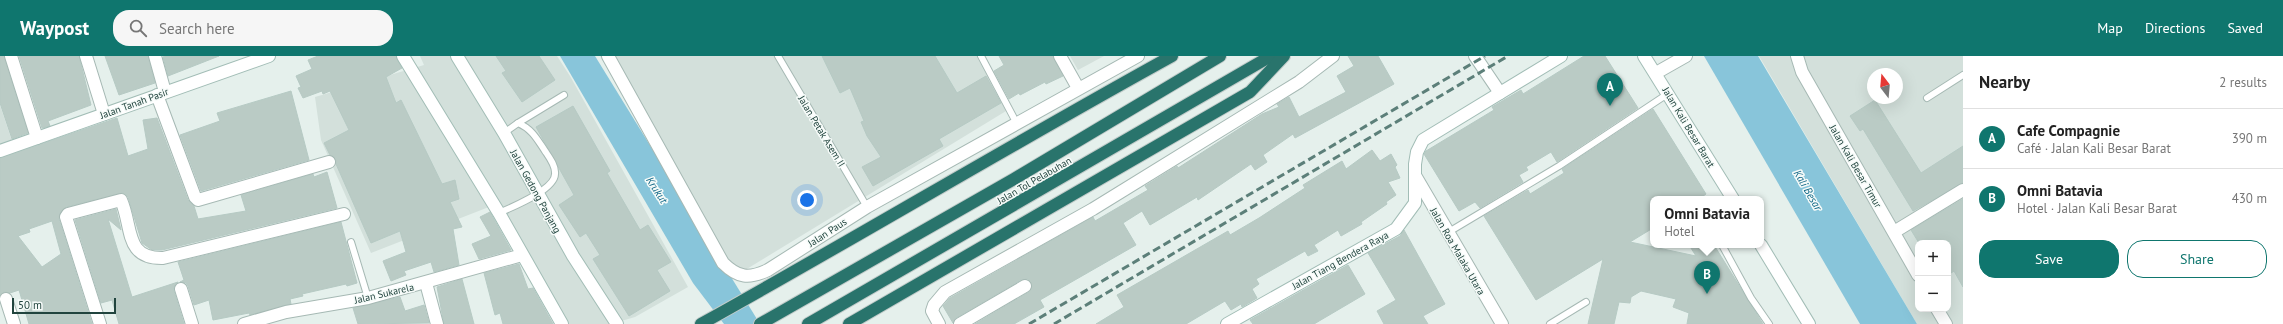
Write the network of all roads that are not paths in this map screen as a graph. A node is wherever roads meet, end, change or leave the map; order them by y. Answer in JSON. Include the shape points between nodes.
{"nodes":[{"id":1,"x":12,"y":56,"type":"edge"},
{"id":2,"x":86,"y":56,"type":"edge"},
{"id":3,"x":155,"y":56,"type":"edge"},
{"id":4,"x":269,"y":56,"type":"edge"},
{"id":5,"x":403,"y":56,"type":"edge"},
{"id":6,"x":457,"y":56,"type":"edge"},
{"id":7,"x":608,"y":56,"type":"edge"},
{"id":8,"x":778,"y":56,"type":"edge"},
{"id":9,"x":981,"y":56,"type":"edge"},
{"id":10,"x":1060,"y":56,"type":"edge"},
{"id":11,"x":1138,"y":56,"type":"edge"},
{"id":12,"x":1172,"y":56,"type":"edge"},
{"id":13,"x":1220,"y":56,"type":"edge"},
{"id":14,"x":1271,"y":56,"type":"edge"},
{"id":15,"x":1284,"y":56,"type":"edge"},
{"id":16,"x":1333,"y":56,"type":"edge"},
{"id":17,"x":1475,"y":56,"type":"edge"},
{"id":18,"x":1562,"y":56,"type":"edge"},
{"id":19,"x":1644,"y":56,"type":"edge"},
{"id":20,"x":1686,"y":56,"type":"edge"},
{"id":21,"x":1797,"y":56,"type":"edge"},
{"id":22,"x":1656,"y":73,"type":"junction"},
{"id":23,"x":1963,"y":75,"type":"edge"},
{"id":24,"x":1078,"y":88,"type":"junction"},
{"id":25,"x":161,"y":93,"type":"junction"},
{"id":26,"x":1500,"y":93,"type":"junction"},
{"id":27,"x":1669,"y":93,"type":"junction"},
{"id":28,"x":564,"y":95,"type":"dead end"},
{"id":29,"x":1927,"y":98,"type":"dead end"},
{"id":30,"x":104,"y":114,"type":"junction"},
{"id":31,"x":1016,"y":122,"type":"junction"},
{"id":32,"x":518,"y":123,"type":"junction"},
{"id":33,"x":504,"y":132,"type":"junction"},
{"id":34,"x":37,"y":138,"type":"junction"},
{"id":35,"x":0,"y":151,"type":"edge"},
{"id":36,"x":329,"y":162,"type":"dead end"},
{"id":37,"x":1416,"y":177,"type":"junction"},
{"id":38,"x":1963,"y":190,"type":"edge"},
{"id":39,"x":538,"y":194,"type":"junction"},
{"id":40,"x":1731,"y":196,"type":"edge"},
{"id":41,"x":867,"y":207,"type":"junction"},
{"id":42,"x":499,"y":213,"type":"junction"},
{"id":43,"x":344,"y":214,"type":"dead end"},
{"id":44,"x":1894,"y":232,"type":"junction"},
{"id":45,"x":1447,"y":233,"type":"junction"},
{"id":46,"x":351,"y":242,"type":"dead end"},
{"id":47,"x":1724,"y":248,"type":"edge"},
{"id":48,"x":1763,"y":248,"type":"edge"},
{"id":49,"x":522,"y":255,"type":"junction"},
{"id":50,"x":1915,"y":270,"type":"edge"},
{"id":51,"x":426,"y":283,"type":"junction"},
{"id":52,"x":1025,"y":286,"type":"dead end"},
{"id":53,"x":181,"y":289,"type":"dead end"},
{"id":54,"x":368,"y":298,"type":"junction"},
{"id":55,"x":6,"y":299,"type":"dead end"},
{"id":56,"x":1586,"y":302,"type":"dead end"},
{"id":57,"x":1939,"y":312,"type":"edge"},
{"id":58,"x":14,"y":324,"type":"edge"},
{"id":59,"x":100,"y":324,"type":"edge"},
{"id":60,"x":192,"y":324,"type":"edge"},
{"id":61,"x":244,"y":324,"type":"edge"},
{"id":62,"x":437,"y":324,"type":"edge"},
{"id":63,"x":562,"y":324,"type":"edge"},
{"id":64,"x":617,"y":324,"type":"edge"},
{"id":65,"x":701,"y":324,"type":"edge"},
{"id":66,"x":760,"y":324,"type":"edge"},
{"id":67,"x":808,"y":324,"type":"edge"},
{"id":68,"x":849,"y":324,"type":"edge"},
{"id":69,"x":939,"y":324,"type":"edge"},
{"id":70,"x":960,"y":324,"type":"edge"},
{"id":71,"x":1226,"y":324,"type":"edge"},
{"id":72,"x":1502,"y":324,"type":"edge"},
{"id":73,"x":1550,"y":324,"type":"edge"},
{"id":74,"x":1768,"y":324,"type":"edge"},
{"id":75,"x":1809,"y":324,"type":"edge"},
{"id":76,"x":1946,"y":324,"type":"edge"}],
"edges":[{"from":1,"to":34,"type":"street"},
{"from":2,"to":30,"type":"street"},
{"from":3,"to":25,"type":"street"},
{"from":4,"to":25,"type":"street","name":"Jalan Tanah Pasir"},
{"from":5,"to":42,"type":"street"},
{"from":6,"to":33,"type":"street","name":"Jalan Gedong Panjang"},
{"from":7,"to":41,"type":"street","name":"Jalan Paus","via":[[723,263],[733,273],[744,276],[763,273]]},
{"from":8,"to":41,"type":"lane","name":"Jalan Petak Asem II"},
{"from":9,"to":31,"type":"lane"},
{"from":10,"to":24,"type":"street"},
{"from":11,"to":24,"type":"street","name":"Jalan Paus"},
{"from":12,"to":65,"type":"highway"},
{"from":13,"to":66,"type":"highway","name":"Jalan Tol Pelabuhan","via":[[1007,183]]},
{"from":14,"to":67,"type":"highway","name":"Jalan Tol Pelabuhan"},
{"from":15,"to":68,"type":"highway","via":[[1250,92]]},
{"from":16,"to":69,"type":"street","via":[[1299,82],[1093,209],[945,292],[932,311]]},
{"from":17,"to":26,"type":"street"},
{"from":18,"to":26,"type":"street","name":"Jalan Tiang Bendera Raya"},
{"from":19,"to":22,"type":"street","name":"Jalan Kali Besar Barat"},
{"from":20,"to":22,"type":"street"},
{"from":21,"to":44,"type":"street","name":"Jalan Kali Besar Timur","via":[[1802,72]]},
{"from":22,"to":27,"type":"street","name":"Jalan Kali Besar Barat"},
{"from":23,"to":29,"type":"lane"},
{"from":24,"to":31,"type":"street","name":"Jalan Paus"},
{"from":25,"to":30,"type":"street","name":"Jalan Tanah Pasir"},
{"from":25,"to":36,"type":"street","via":[[198,200]]},
{"from":26,"to":37,"type":"street","name":"Jalan Tiang Bendera Raya","via":[[1423,140],[1417,152]]},
{"from":27,"to":40,"type":"street","name":"Jalan Kali Besar Barat"},
{"from":27,"to":45,"type":"lane","via":[[1559,166]]},
{"from":28,"to":32,"type":"lane"},
{"from":30,"to":34,"type":"street","name":"Jalan Tanah Pasir"},
{"from":31,"to":41,"type":"street","name":"Jalan Paus"},
{"from":32,"to":33,"type":"lane"},
{"from":32,"to":39,"type":"lane","via":[[534,133],[556,173],[554,180]]},
{"from":33,"to":39,"type":"street","name":"Jalan Gedong Panjang"},
{"from":34,"to":35,"type":"street","name":"Jalan Tanah Pasir"},
{"from":37,"to":45,"type":"street","name":"Jalan Roa Malaka Utara"},
{"from":37,"to":71,"type":"street","name":"Jalan Tiang Bendera Raya","via":[[1415,203],[1396,229]]},
{"from":38,"to":44,"type":"street"},
{"from":39,"to":42,"type":"lane"},
{"from":39,"to":64,"type":"street","name":"Jalan Gedong Panjang","via":[[572,256]]},
{"from":42,"to":49,"type":"street"},
{"from":43,"to":59,"type":"street","via":[[164,258],[151,258],[142,254],[132,242],[121,200],[68,214],[67,218]]},
{"from":44,"to":50,"type":"street","name":"Jalan Kali Besar Timur"},
{"from":45,"to":72,"type":"street","name":"Jalan Roa Malaka Utara"},
{"from":46,"to":54,"type":"lane"},
{"from":47,"to":74,"type":"lane"},
{"from":48,"to":75,"type":"street"},
{"from":49,"to":51,"type":"street","name":"Jalan Sukarela"},
{"from":49,"to":63,"type":"street"},
{"from":51,"to":54,"type":"street","name":"Jalan Sukarela"},
{"from":51,"to":62,"type":"street"},
{"from":52,"to":70,"type":"street"},
{"from":53,"to":60,"type":"street"},
{"from":54,"to":61,"type":"street","name":"Jalan Sukarela","via":[[286,312]]},
{"from":55,"to":58,"type":"street"},
{"from":56,"to":73,"type":"lane"},
{"from":57,"to":76,"type":"street"}]}
